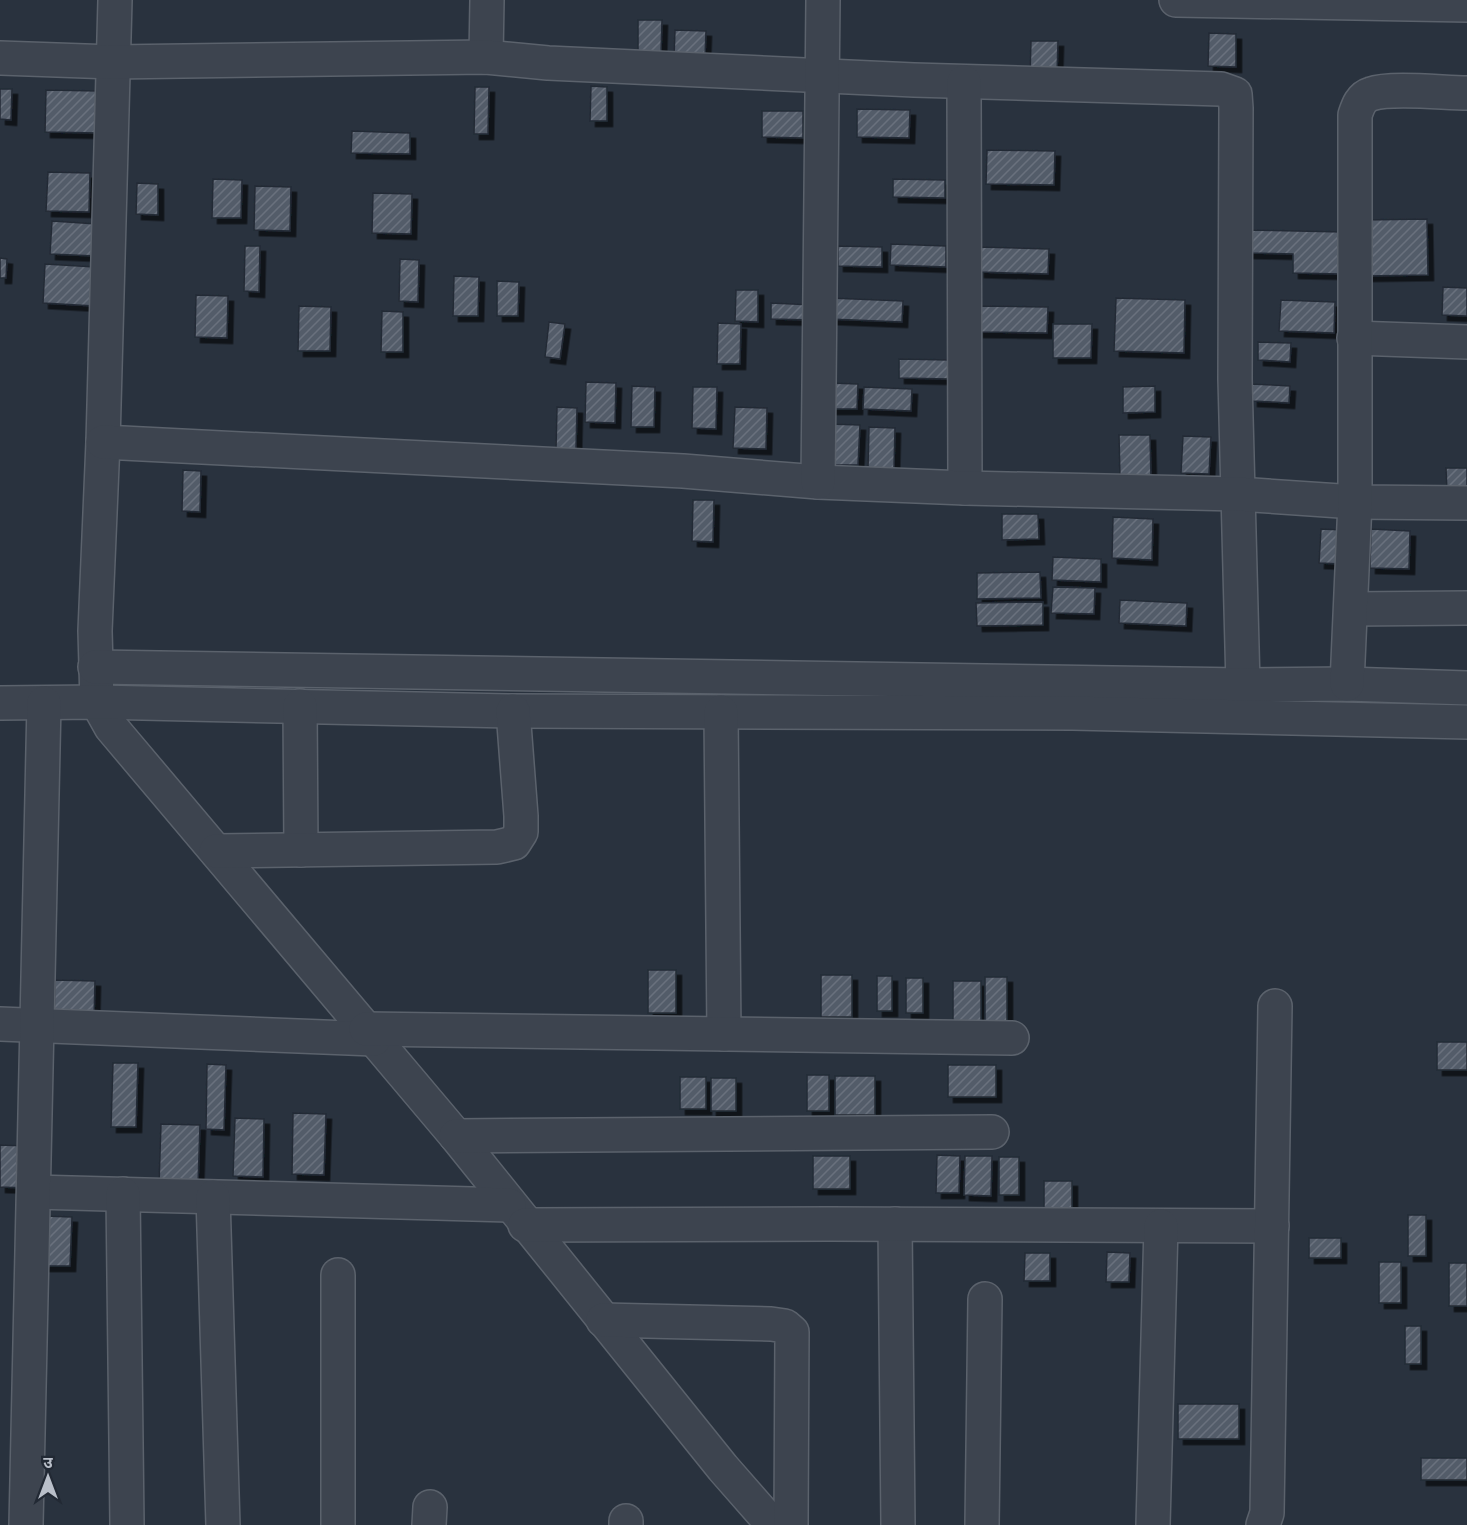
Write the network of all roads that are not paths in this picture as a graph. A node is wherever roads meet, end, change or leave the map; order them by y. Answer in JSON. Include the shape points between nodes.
{"nodes":[{"id":1,"x":115,"y":0,"type":"edge"},
{"id":2,"x":487,"y":0,"type":"edge"},
{"id":3,"x":823,"y":0,"type":"edge"},
{"id":4,"x":1176,"y":0,"type":"edge"},
{"id":5,"x":1467,"y":5,"type":"edge"},
{"id":6,"x":486,"y":57,"type":"junction"},
{"id":7,"x":0,"y":58,"type":"edge"},
{"id":8,"x":112,"y":62,"type":"junction"},
{"id":9,"x":821,"y":76,"type":"junction"},
{"id":10,"x":964,"y":82,"type":"junction"},
{"id":11,"x":1467,"y":93,"type":"edge"},
{"id":12,"x":1354,"y":339,"type":"junction"},
{"id":13,"x":1467,"y":342,"type":"edge"},
{"id":14,"x":103,"y":442,"type":"junction"},
{"id":15,"x":818,"y":482,"type":"junction"},
{"id":16,"x":965,"y":488,"type":"junction"},
{"id":17,"x":1238,"y":494,"type":"junction"},
{"id":18,"x":1355,"y":501,"type":"junction"},
{"id":19,"x":1467,"y":503,"type":"edge"},
{"id":20,"x":1467,"y":608,"type":"edge"},
{"id":21,"x":1351,"y":609,"type":"junction"},
{"id":22,"x":95,"y":667,"type":"junction"},
{"id":23,"x":1347,"y":684,"type":"junction"},
{"id":24,"x":1243,"y":686,"type":"junction"},
{"id":25,"x":1467,"y":688,"type":"edge"},
{"id":26,"x":97,"y":702,"type":"junction"},
{"id":27,"x":0,"y":703,"type":"edge"},
{"id":28,"x":44,"y":703,"type":"junction"},
{"id":29,"x":300,"y":706,"type":"junction"},
{"id":30,"x":513,"y":711,"type":"junction"},
{"id":31,"x":721,"y":712,"type":"junction"},
{"id":32,"x":1467,"y":722,"type":"edge"},
{"id":33,"x":301,"y":849,"type":"junction"},
{"id":34,"x":216,"y":851,"type":"junction"},
{"id":35,"x":1275,"y":1006,"type":"dead end"},
{"id":36,"x":0,"y":1024,"type":"edge"},
{"id":37,"x":38,"y":1026,"type":"junction"},
{"id":38,"x":370,"y":1034,"type":"junction"},
{"id":39,"x":724,"y":1034,"type":"junction"},
{"id":40,"x":1012,"y":1038,"type":"dead end"},
{"id":41,"x":992,"y":1132,"type":"dead end"},
{"id":42,"x":456,"y":1136,"type":"junction"},
{"id":43,"x":34,"y":1192,"type":"junction"},
{"id":44,"x":123,"y":1194,"type":"junction"},
{"id":45,"x":213,"y":1197,"type":"junction"},
{"id":46,"x":517,"y":1215,"type":"junction"},
{"id":47,"x":895,"y":1224,"type":"junction"},
{"id":48,"x":1161,"y":1226,"type":"junction"},
{"id":49,"x":1272,"y":1226,"type":"junction"},
{"id":50,"x":338,"y":1275,"type":"dead end"},
{"id":51,"x":985,"y":1299,"type":"dead end"},
{"id":52,"x":603,"y":1320,"type":"junction"},
{"id":53,"x":26,"y":1525,"type":"edge"},
{"id":54,"x":127,"y":1525,"type":"edge"},
{"id":55,"x":223,"y":1525,"type":"edge"},
{"id":56,"x":338,"y":1525,"type":"edge"},
{"id":57,"x":772,"y":1525,"type":"edge"},
{"id":58,"x":791,"y":1525,"type":"edge"},
{"id":59,"x":898,"y":1525,"type":"edge"},
{"id":60,"x":982,"y":1525,"type":"edge"},
{"id":61,"x":1153,"y":1525,"type":"edge"},
{"id":62,"x":1263,"y":1525,"type":"edge"}],
"edges":[{"from":1,"to":8,"type":"street"},
{"from":2,"to":6,"type":"street"},
{"from":3,"to":9,"type":"street"},
{"from":4,"to":5,"type":"street"},
{"from":6,"to":8,"type":"street"},
{"from":6,"to":9,"type":"street"},
{"from":7,"to":8,"type":"street"},
{"from":8,"to":14,"type":"street"},
{"from":9,"to":10,"type":"street"},
{"from":9,"to":15,"type":"street"},
{"from":10,"to":16,"type":"street"},
{"from":10,"to":17,"type":"street","via":[[1221,89],[1234,94]]},
{"from":11,"to":12,"type":"street","via":[[1389,91],[1370,94],[1359,103],[1354,133]]},
{"from":12,"to":13,"type":"street"},
{"from":12,"to":18,"type":"street"},
{"from":14,"to":15,"type":"street","via":[[683,471]]},
{"from":14,"to":22,"type":"street"},
{"from":15,"to":16,"type":"street"},
{"from":16,"to":17,"type":"street"},
{"from":17,"to":18,"type":"street"},
{"from":17,"to":24,"type":"street"},
{"from":18,"to":19,"type":"street"},
{"from":18,"to":21,"type":"street"},
{"from":20,"to":21,"type":"street"},
{"from":21,"to":23,"type":"street"},
{"from":22,"to":24,"type":"street"},
{"from":22,"to":26,"type":"street"},
{"from":23,"to":24,"type":"street"},
{"from":23,"to":25,"type":"street"},
{"from":26,"to":28,"type":"street"},
{"from":26,"to":29,"type":"street"},
{"from":26,"to":34,"type":"street","via":[[111,727]]},
{"from":27,"to":28,"type":"street"},
{"from":28,"to":37,"type":"street"},
{"from":29,"to":30,"type":"street"},
{"from":29,"to":33,"type":"street"},
{"from":30,"to":31,"type":"street"},
{"from":30,"to":33,"type":"street","via":[[521,816],[521,832],[514,843],[497,847]]},
{"from":31,"to":32,"type":"street","via":[[1072,713]]},
{"from":31,"to":39,"type":"street"},
{"from":33,"to":34,"type":"street"},
{"from":34,"to":38,"type":"street"},
{"from":35,"to":49,"type":"street"},
{"from":36,"to":37,"type":"street"},
{"from":37,"to":38,"type":"street"},
{"from":37,"to":43,"type":"street"},
{"from":38,"to":39,"type":"street"},
{"from":38,"to":42,"type":"street"},
{"from":39,"to":40,"type":"street"},
{"from":41,"to":42,"type":"street"},
{"from":42,"to":46,"type":"street"},
{"from":43,"to":44,"type":"street"},
{"from":43,"to":53,"type":"street"},
{"from":44,"to":45,"type":"street"},
{"from":44,"to":54,"type":"street"},
{"from":45,"to":46,"type":"street"},
{"from":45,"to":55,"type":"street"},
{"from":46,"to":47,"type":"street"},
{"from":46,"to":52,"type":"street"},
{"from":47,"to":48,"type":"street"},
{"from":47,"to":59,"type":"street"},
{"from":48,"to":49,"type":"street"},
{"from":48,"to":61,"type":"street"},
{"from":49,"to":62,"type":"street","via":[[1267,1513]]},
{"from":50,"to":56,"type":"street"},
{"from":51,"to":60,"type":"street"},
{"from":52,"to":57,"type":"street"},
{"from":52,"to":58,"type":"street","via":[[771,1324],[785,1326],[792,1332]]}]}
